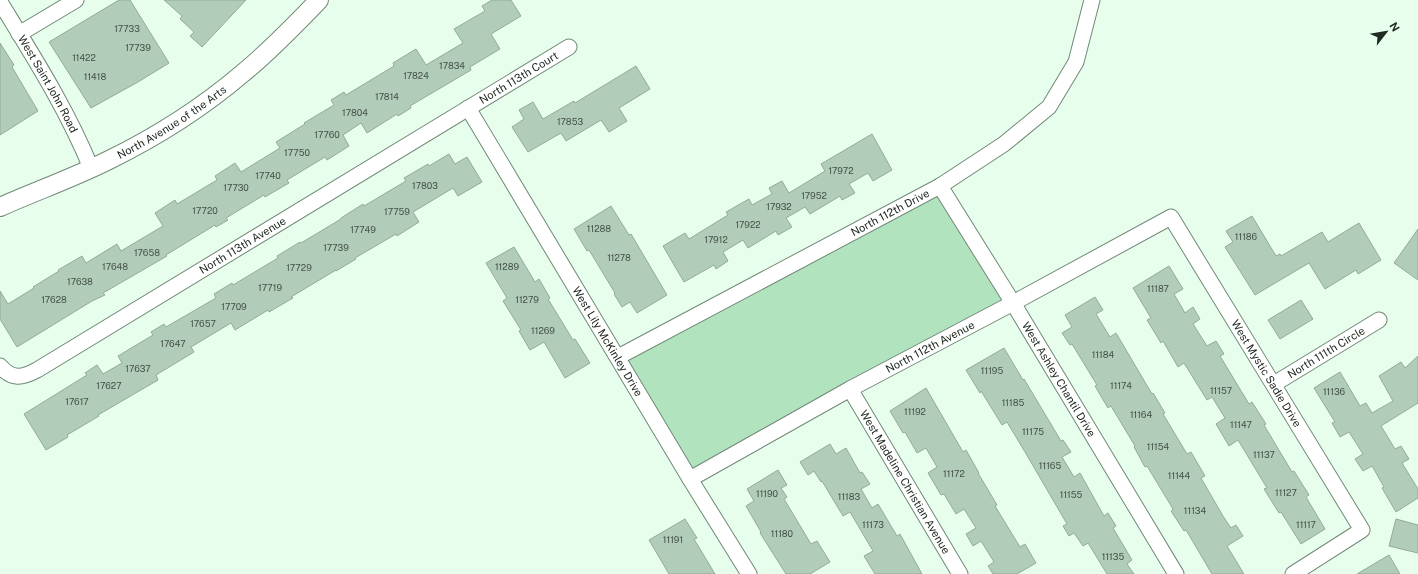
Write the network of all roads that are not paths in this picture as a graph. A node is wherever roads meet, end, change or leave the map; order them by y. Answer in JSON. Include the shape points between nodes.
{"nodes":[{"id":1,"x":76,"y":0,"type":"edge"},
{"id":2,"x":319,"y":0,"type":"edge"},
{"id":3,"x":1092,"y":0,"type":"edge"},
{"id":4,"x":0,"y":2,"type":"edge"},
{"id":5,"x":19,"y":34,"type":"junction"},
{"id":6,"x":569,"y":47,"type":"dead end"},
{"id":7,"x":468,"y":108,"type":"junction"},
{"id":8,"x":91,"y":168,"type":"junction"},
{"id":9,"x":940,"y":186,"type":"junction"},
{"id":10,"x":0,"y":206,"type":"edge"},
{"id":11,"x":1171,"y":217,"type":"joint"},
{"id":12,"x":1013,"y":304,"type":"junction"},
{"id":13,"x":1378,"y":320,"type":"dead end"},
{"id":14,"x":618,"y":357,"type":"junction"},
{"id":15,"x":0,"y":366,"type":"edge"},
{"id":16,"x":1274,"y":384,"type":"junction"},
{"id":17,"x":850,"y":389,"type":"junction"},
{"id":18,"x":690,"y":478,"type":"junction"},
{"id":19,"x":749,"y":574,"type":"edge"},
{"id":20,"x":960,"y":574,"type":"edge"},
{"id":21,"x":1176,"y":574,"type":"edge"},
{"id":22,"x":1293,"y":574,"type":"edge"}],
"edges":[{"from":1,"to":5,"type":"street"},
{"from":2,"to":8,"type":"street","name":"North Avenue of the Arts","via":[[263,56],[203,104],[143,142]]},
{"from":3,"to":9,"type":"street","name":"North 112th Drive","via":[[1076,62],[1049,108],[1004,144]]},
{"from":4,"to":5,"type":"street","name":"West Saint John Road"},
{"from":5,"to":8,"type":"street","name":"West Saint John Road","via":[[66,112]]},
{"from":6,"to":7,"type":"street","name":"North 113th Court"},
{"from":7,"to":14,"type":"street","name":"West Lily McKinley Drive"},
{"from":7,"to":15,"type":"street","name":"North 113th Avenue","via":[[37,370],[14,377]]},
{"from":8,"to":10,"type":"street","name":"North Avenue of the Arts"},
{"from":9,"to":12,"type":"street","name":"West Ashley Chantil Drive"},
{"from":9,"to":14,"type":"street","name":"North 112th Drive"},
{"from":11,"to":12,"type":"street","name":"North 112th Avenue"},
{"from":11,"to":16,"type":"street","name":"West Mystic Sadie Drive"},
{"from":12,"to":17,"type":"street","name":"North 112th Avenue"},
{"from":12,"to":21,"type":"street","name":"West Ashley Chantil Drive"},
{"from":13,"to":16,"type":"street","name":"North 111th Circle"},
{"from":14,"to":18,"type":"street","name":"West Lily McKinley Drive"},
{"from":16,"to":22,"type":"street","name":"West Mystic Sadie Drive","via":[[1362,530]]},
{"from":17,"to":18,"type":"street","name":"North 112th Avenue"},
{"from":17,"to":20,"type":"street","name":"West Madeline Christian Avenue"},
{"from":18,"to":19,"type":"street","name":"West Lily McKinley Drive"}]}
